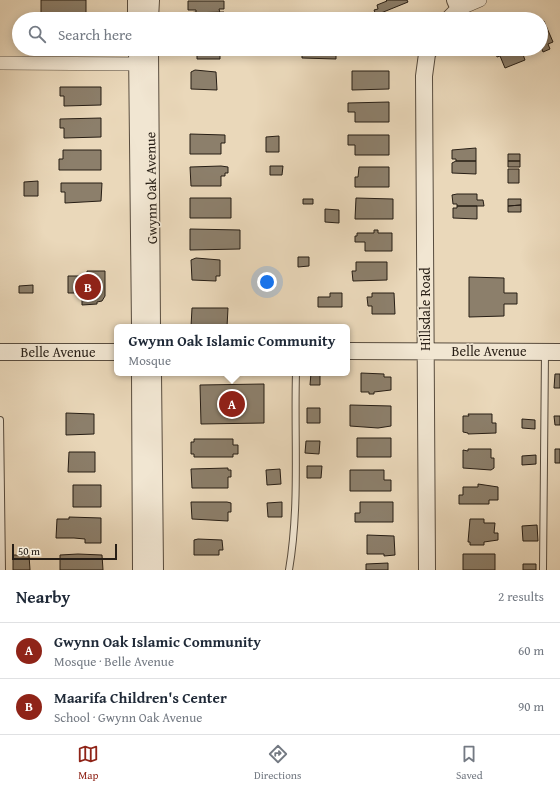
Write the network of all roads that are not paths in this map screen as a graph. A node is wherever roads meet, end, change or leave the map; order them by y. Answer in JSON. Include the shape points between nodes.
{"nodes":[{"id":1,"x":136,"y":0,"type":"edge"},
{"id":2,"x":150,"y":0,"type":"edge"},
{"id":3,"x":480,"y":0,"type":"edge"},
{"id":4,"x":454,"y":9,"type":"edge"},
{"id":5,"x":136,"y":12,"type":"edge"},
{"id":6,"x":150,"y":12,"type":"edge"},
{"id":7,"x":427,"y":56,"type":"edge"},
{"id":8,"x":143,"y":57,"type":"edge"},
{"id":9,"x":0,"y":64,"type":"edge"},
{"id":10,"x":140,"y":324,"type":"edge"},
{"id":11,"x":152,"y":324,"type":"edge"},
{"id":12,"x":350,"y":351,"type":"edge"},
{"id":13,"x":425,"y":351,"type":"junction"},
{"id":14,"x":0,"y":352,"type":"edge"},
{"id":15,"x":114,"y":352,"type":"edge"},
{"id":16,"x":552,"y":352,"type":"edge"},
{"id":17,"x":140,"y":376,"type":"edge"},
{"id":18,"x":153,"y":376,"type":"edge"},
{"id":19,"x":296,"y":376,"type":"edge"},
{"id":20,"x":0,"y":420,"type":"edge"},
{"id":21,"x":2,"y":570,"type":"edge"},
{"id":22,"x":141,"y":570,"type":"edge"},
{"id":23,"x":154,"y":570,"type":"edge"},
{"id":24,"x":289,"y":570,"type":"edge"},
{"id":25,"x":427,"y":570,"type":"edge"},
{"id":26,"x":543,"y":570,"type":"edge"}],
"edges":[{"from":1,"to":5,"type":"street"},
{"from":2,"to":6,"type":"street"},
{"from":3,"to":4,"type":"street"},
{"from":7,"to":13,"type":"street","name":"Hillsdale Road","via":[[424,76]]},
{"from":8,"to":9,"type":"street"},
{"from":8,"to":10,"type":"street","name":"Gwynn Oak Avenue"},
{"from":8,"to":11,"type":"street","name":"Gwynn Oak Avenue"},
{"from":12,"to":13,"type":"street","name":"Belle Avenue"},
{"from":13,"to":16,"type":"street","name":"Belle Avenue"},
{"from":13,"to":25,"type":"street","name":"Hillsdale Road"},
{"from":14,"to":15,"type":"street","name":"Belle Avenue"},
{"from":16,"to":26,"type":"lane"},
{"from":17,"to":22,"type":"street"},
{"from":18,"to":23,"type":"street"},
{"from":19,"to":24,"type":"lane","via":[[295,506],[293,551]]},
{"from":20,"to":21,"type":"lane"}]}
